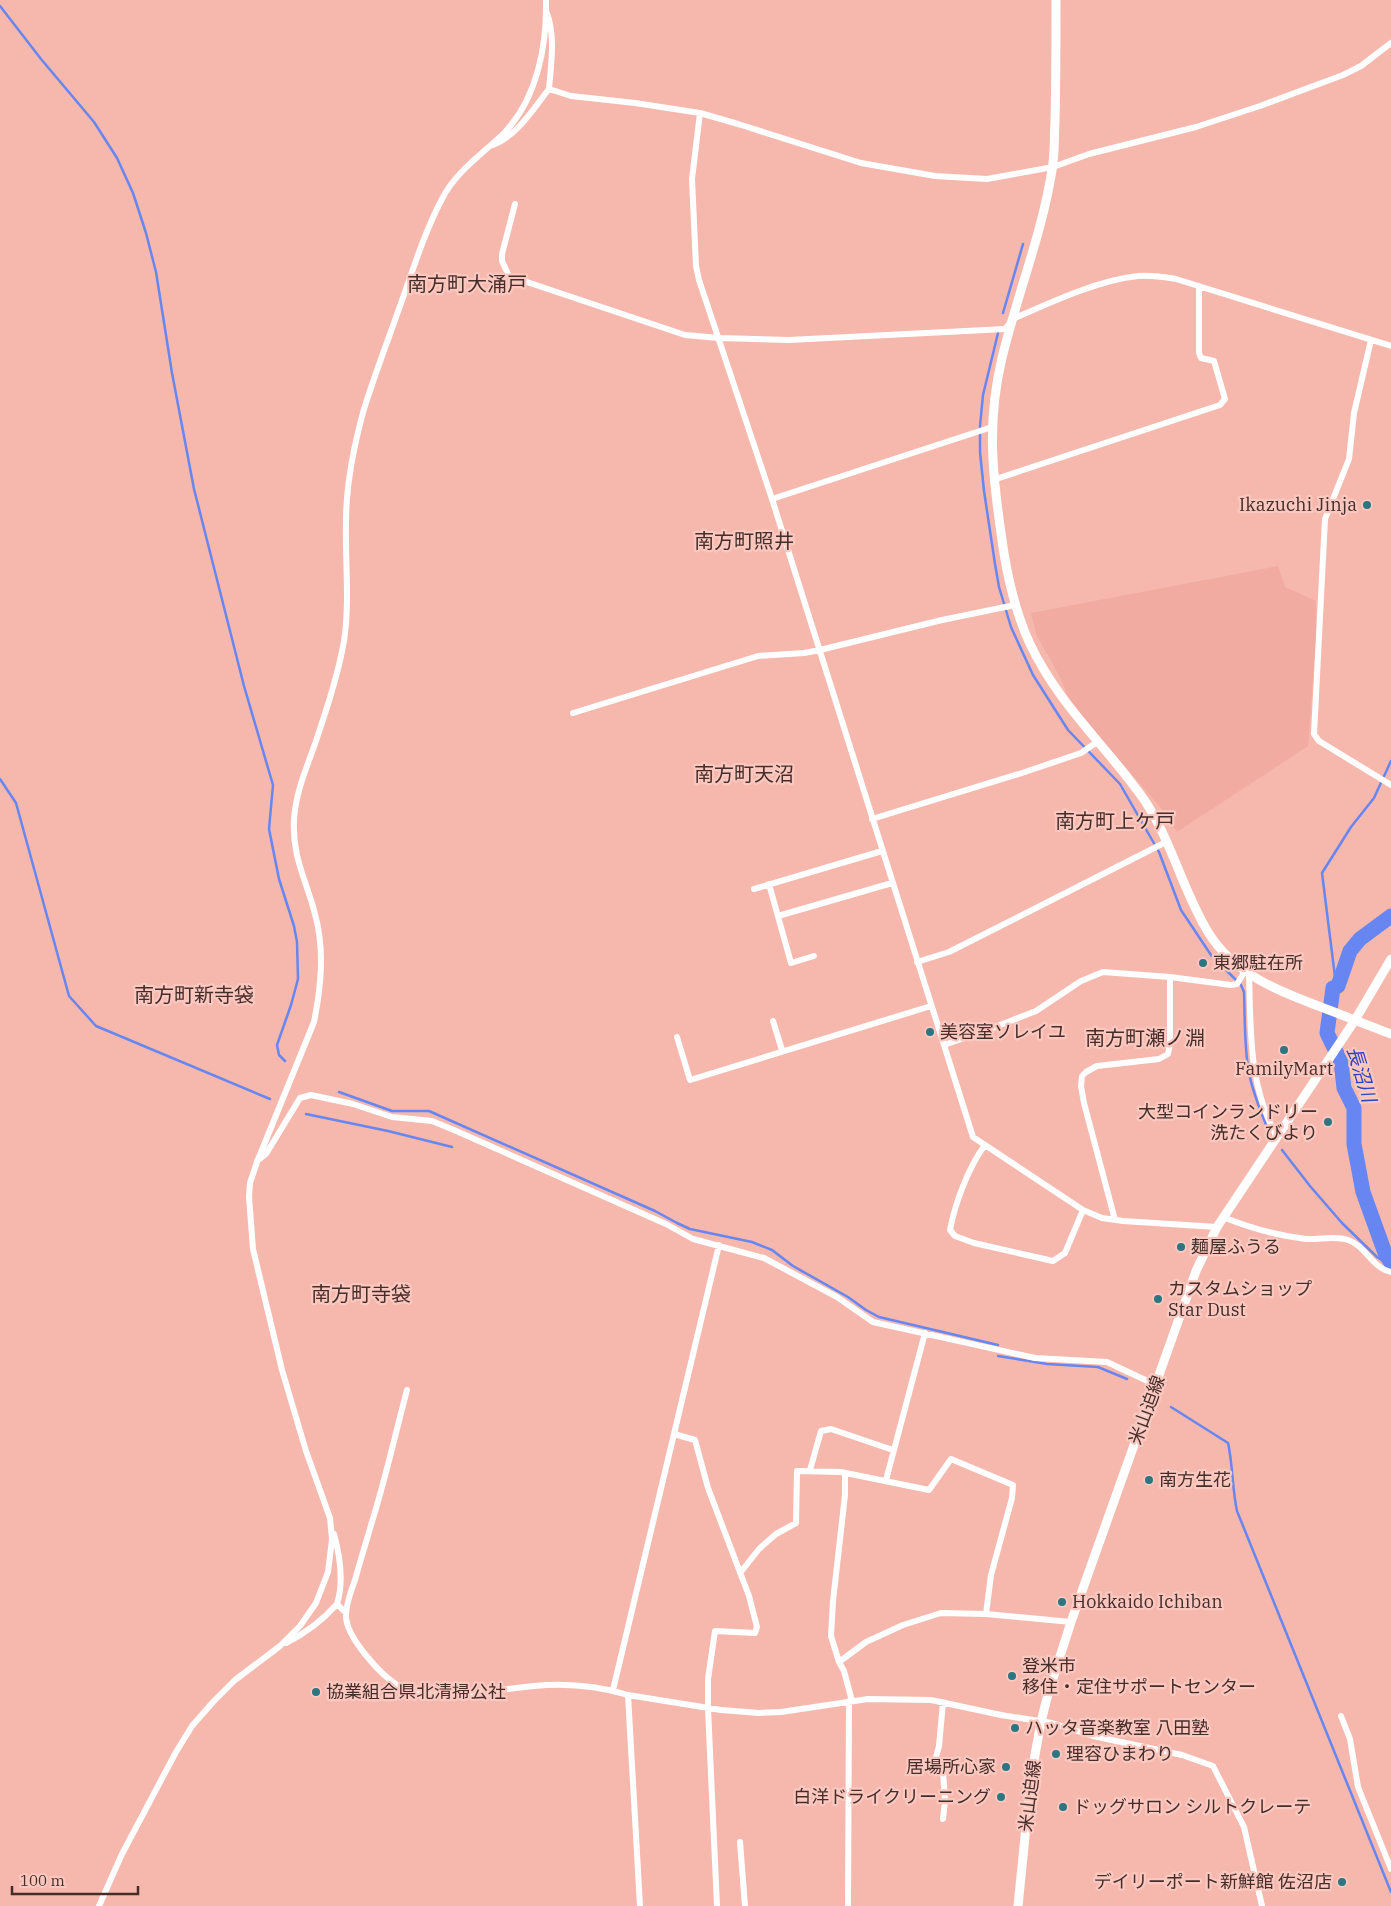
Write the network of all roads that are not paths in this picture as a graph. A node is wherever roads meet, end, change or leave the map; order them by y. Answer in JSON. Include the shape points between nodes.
{"nodes":[{"id":1,"x":546,"y":0,"type":"edge"},
{"id":2,"x":1056,"y":0,"type":"edge"},
{"id":3,"x":546,"y":11,"type":"junction"},
{"id":4,"x":1391,"y":43,"type":"edge"},
{"id":5,"x":549,"y":89,"type":"junction"},
{"id":6,"x":700,"y":114,"type":"junction"},
{"id":7,"x":489,"y":146,"type":"junction"},
{"id":8,"x":1053,"y":167,"type":"junction"},
{"id":9,"x":515,"y":204,"type":"dead end"},
{"id":10,"x":1199,"y":286,"type":"junction"},
{"id":11,"x":1013,"y":320,"type":"junction"},
{"id":12,"x":719,"y":338,"type":"junction"},
{"id":13,"x":1371,"y":340,"type":"junction"},
{"id":14,"x":1391,"y":346,"type":"edge"},
{"id":15,"x":984,"y":430,"type":"junction"},
{"id":16,"x":993,"y":480,"type":"junction"},
{"id":17,"x":772,"y":499,"type":"junction"},
{"id":18,"x":1008,"y":607,"type":"junction"},
{"id":19,"x":820,"y":650,"type":"junction"},
{"id":20,"x":573,"y":713,"type":"dead end"},
{"id":21,"x":1090,"y":747,"type":"junction"},
{"id":22,"x":1390,"y":784,"type":"edge"},
{"id":23,"x":872,"y":819,"type":"junction"},
{"id":24,"x":1160,"y":845,"type":"junction"},
{"id":25,"x":882,"y":851,"type":"junction"},
{"id":26,"x":892,"y":883,"type":"junction"},
{"id":27,"x":769,"y":884,"type":"junction"},
{"id":28,"x":754,"y":890,"type":"dead end"},
{"id":29,"x":778,"y":916,"type":"junction"},
{"id":30,"x":814,"y":956,"type":"dead end"},
{"id":31,"x":1391,"y":959,"type":"edge"},
{"id":32,"x":917,"y":962,"type":"junction"},
{"id":33,"x":1247,"y":973,"type":"junction"},
{"id":34,"x":1170,"y":976,"type":"junction"},
{"id":35,"x":931,"y":1006,"type":"junction"},
{"id":36,"x":1355,"y":1020,"type":"junction"},
{"id":37,"x":773,"y":1022,"type":"dead end"},
{"id":38,"x":1391,"y":1034,"type":"edge"},
{"id":39,"x":677,"y":1037,"type":"dead end"},
{"id":40,"x":944,"y":1045,"type":"junction"},
{"id":41,"x":782,"y":1050,"type":"junction"},
{"id":42,"x":1277,"y":1137,"type":"junction"},
{"id":43,"x":985,"y":1144,"type":"junction"},
{"id":44,"x":257,"y":1162,"type":"junction"},
{"id":45,"x":1084,"y":1210,"type":"junction"},
{"id":46,"x":1223,"y":1217,"type":"junction"},
{"id":47,"x":1115,"y":1220,"type":"junction"},
{"id":48,"x":1217,"y":1227,"type":"junction"},
{"id":49,"x":719,"y":1245,"type":"junction"},
{"id":50,"x":1391,"y":1272,"type":"edge"},
{"id":51,"x":925,"y":1333,"type":"junction"},
{"id":52,"x":1155,"y":1387,"type":"junction"},
{"id":53,"x":407,"y":1390,"type":"dead end"},
{"id":54,"x":674,"y":1434,"type":"junction"},
{"id":55,"x":893,"y":1450,"type":"junction"},
{"id":56,"x":810,"y":1470,"type":"junction"},
{"id":57,"x":845,"y":1473,"type":"junction"},
{"id":58,"x":886,"y":1480,"type":"junction"},
{"id":59,"x":330,"y":1518,"type":"junction"},
{"id":60,"x":740,"y":1573,"type":"junction"},
{"id":61,"x":337,"y":1604,"type":"junction"},
{"id":62,"x":346,"y":1613,"type":"junction"},
{"id":63,"x":986,"y":1614,"type":"junction"},
{"id":64,"x":1071,"y":1622,"type":"junction"},
{"id":65,"x":280,"y":1646,"type":"junction"},
{"id":66,"x":839,"y":1662,"type":"junction"},
{"id":67,"x":613,"y":1690,"type":"junction"},
{"id":68,"x":628,"y":1695,"type":"junction"},
{"id":69,"x":851,"y":1701,"type":"junction"},
{"id":70,"x":943,"y":1702,"type":"junction"},
{"id":71,"x":708,"y":1708,"type":"junction"},
{"id":72,"x":1341,"y":1716,"type":"dead end"},
{"id":73,"x":1041,"y":1722,"type":"junction"},
{"id":74,"x":943,"y":1819,"type":"dead end"},
{"id":75,"x":740,"y":1842,"type":"dead end"},
{"id":76,"x":1391,"y":1869,"type":"edge"},
{"id":77,"x":99,"y":1906,"type":"edge"},
{"id":78,"x":640,"y":1906,"type":"edge"},
{"id":79,"x":717,"y":1906,"type":"edge"},
{"id":80,"x":745,"y":1906,"type":"edge"},
{"id":81,"x":848,"y":1906,"type":"edge"},
{"id":82,"x":1018,"y":1906,"type":"edge"},
{"id":83,"x":1262,"y":1906,"type":"edge"}],
"edges":[{"from":1,"to":3,"type":"street"},
{"from":2,"to":8,"type":"street"},
{"from":3,"to":5,"type":"street","via":[[552,47]]},
{"from":3,"to":7,"type":"street","via":[[540,59],[531,91],[505,132]]},
{"from":4,"to":8,"type":"street","via":[[1344,75],[1260,106]]},
{"from":5,"to":6,"type":"street","via":[[571,96]]},
{"from":5,"to":7,"type":"street","via":[[511,134]]},
{"from":6,"to":8,"type":"street","via":[[861,163],[935,176],[987,179]]},
{"from":6,"to":12,"type":"street","via":[[692,179],[696,266]]},
{"from":7,"to":44,"type":"street","via":[[452,183],[431,220],[367,402],[355,447],[346,520],[344,639],[330,701],[299,787],[294,817],[296,854],[319,932],[321,976],[318,998],[314,1022]]},
{"from":8,"to":11,"type":"street"},
{"from":9,"to":12,"type":"street","via":[[502,254],[509,276],[685,335]]},
{"from":10,"to":11,"type":"street","via":[[1176,279],[1137,276],[1101,284]]},
{"from":10,"to":13,"type":"street"},
{"from":10,"to":16,"type":"street","via":[[1198,353],[1202,358],[1214,361],[1225,399],[1220,405]]},
{"from":11,"to":12,"type":"street","via":[[1005,329],[789,340]]},
{"from":11,"to":15,"type":"street"},
{"from":12,"to":17,"type":"street"},
{"from":13,"to":14,"type":"street"},
{"from":13,"to":22,"type":"street","via":[[1354,413],[1349,459],[1325,519],[1314,734],[1319,741]]},
{"from":15,"to":16,"type":"street"},
{"from":15,"to":17,"type":"street"},
{"from":16,"to":18,"type":"street"},
{"from":17,"to":19,"type":"street"},
{"from":18,"to":19,"type":"street"},
{"from":18,"to":21,"type":"street"},
{"from":19,"to":20,"type":"street","via":[[758,656]]},
{"from":19,"to":23,"type":"street"},
{"from":21,"to":23,"type":"street","via":[[1022,773]]},
{"from":21,"to":24,"type":"street","via":[[1140,795],[1153,815]]},
{"from":23,"to":25,"type":"street"},
{"from":24,"to":32,"type":"street","via":[[950,952]]},
{"from":24,"to":33,"type":"street","via":[[1208,932]]},
{"from":25,"to":26,"type":"street"},
{"from":25,"to":27,"type":"street"},
{"from":26,"to":29,"type":"street"},
{"from":26,"to":32,"type":"street"},
{"from":27,"to":28,"type":"street"},
{"from":27,"to":29,"type":"street"},
{"from":29,"to":30,"type":"street","via":[[791,963]]},
{"from":31,"to":36,"type":"street","name":"米山迫線"},
{"from":32,"to":35,"type":"street"},
{"from":33,"to":34,"type":"street","via":[[1239,982],[1216,984]]},
{"from":33,"to":36,"type":"street","via":[[1279,990]]},
{"from":33,"to":42,"type":"street","via":[[1253,1068],[1260,1098]]},
{"from":34,"to":40,"type":"street","via":[[1104,972],[1081,981],[1036,1011]]},
{"from":34,"to":47,"type":"street","via":[[1168,1054],[1159,1059],[1097,1066],[1086,1072],[1081,1081]]},
{"from":35,"to":40,"type":"street"},
{"from":35,"to":41,"type":"street"},
{"from":36,"to":38,"type":"street"},
{"from":36,"to":42,"type":"street","name":"米山迫線"},
{"from":37,"to":41,"type":"street"},
{"from":39,"to":41,"type":"street","via":[[690,1080]]},
{"from":40,"to":43,"type":"street","via":[[973,1137]]},
{"from":42,"to":46,"type":"street","name":"米山迫線"},
{"from":43,"to":45,"type":"street"},
{"from":43,"to":45,"type":"street","via":[[976,1156],[953,1217],[950,1230],[955,1236],[1053,1261],[1065,1253]]},
{"from":44,"to":49,"type":"street","via":[[266,1154],[300,1098],[311,1095],[392,1117],[432,1121],[666,1224],[693,1239]]},
{"from":44,"to":59,"type":"street","via":[[250,1183],[253,1249],[282,1370]]},
{"from":45,"to":47,"type":"street"},
{"from":46,"to":48,"type":"street","name":"米山迫線"},
{"from":46,"to":50,"type":"street","via":[[1300,1238],[1349,1240],[1376,1265]]},
{"from":47,"to":48,"type":"street"},
{"from":48,"to":52,"type":"street","name":"米山迫線","via":[[1196,1271]]},
{"from":49,"to":51,"type":"street","via":[[780,1266],[837,1297],[873,1322]]},
{"from":49,"to":54,"type":"street"},
{"from":51,"to":52,"type":"street","via":[[1035,1358],[1107,1362]]},
{"from":51,"to":55,"type":"street"},
{"from":52,"to":64,"type":"street","name":"米山迫線"},
{"from":53,"to":62,"type":"street"},
{"from":54,"to":60,"type":"street","via":[[695,1440],[708,1488]]},
{"from":54,"to":67,"type":"street"},
{"from":55,"to":56,"type":"street","via":[[831,1429],[821,1431]]},
{"from":55,"to":58,"type":"street"},
{"from":56,"to":57,"type":"street"},
{"from":56,"to":60,"type":"street","via":[[796,1470],[796,1523],[759,1549]]},
{"from":57,"to":58,"type":"street"},
{"from":57,"to":66,"type":"street","via":[[831,1636]]},
{"from":58,"to":63,"type":"street","via":[[929,1490],[951,1459],[1013,1485],[991,1575]]},
{"from":59,"to":61,"type":"street","via":[[339,1563],[341,1590]]},
{"from":59,"to":65,"type":"street","via":[[331,1555],[324,1587],[300,1626]]},
{"from":60,"to":71,"type":"street","via":[[757,1627],[755,1633],[715,1631],[708,1679]]},
{"from":61,"to":62,"type":"street"},
{"from":61,"to":65,"type":"street","via":[[310,1630]]},
{"from":62,"to":67,"type":"street","via":[[350,1632],[360,1648],[386,1677],[415,1692],[436,1695],[572,1685]]},
{"from":63,"to":64,"type":"street"},
{"from":63,"to":66,"type":"street","via":[[941,1613],[903,1625],[866,1642]]},
{"from":64,"to":73,"type":"street","name":"米山迫線"},
{"from":65,"to":77,"type":"street","via":[[235,1680],[192,1726],[122,1854]]},
{"from":66,"to":69,"type":"street"},
{"from":67,"to":68,"type":"street"},
{"from":68,"to":71,"type":"street"},
{"from":68,"to":78,"type":"street"},
{"from":69,"to":70,"type":"street"},
{"from":69,"to":71,"type":"street","via":[[774,1712]]},
{"from":69,"to":81,"type":"street"},
{"from":70,"to":73,"type":"street"},
{"from":70,"to":74,"type":"street","via":[[935,1761],[943,1770]]},
{"from":71,"to":79,"type":"street"},
{"from":72,"to":76,"type":"street","via":[[1350,1739],[1358,1787]]},
{"from":73,"to":82,"type":"street","name":"米山迫線","via":[[1028,1799]]},
{"from":73,"to":83,"type":"street","via":[[1052,1722],[1093,1736],[1182,1755],[1214,1766],[1244,1827]]},
{"from":75,"to":80,"type":"street"}]}
